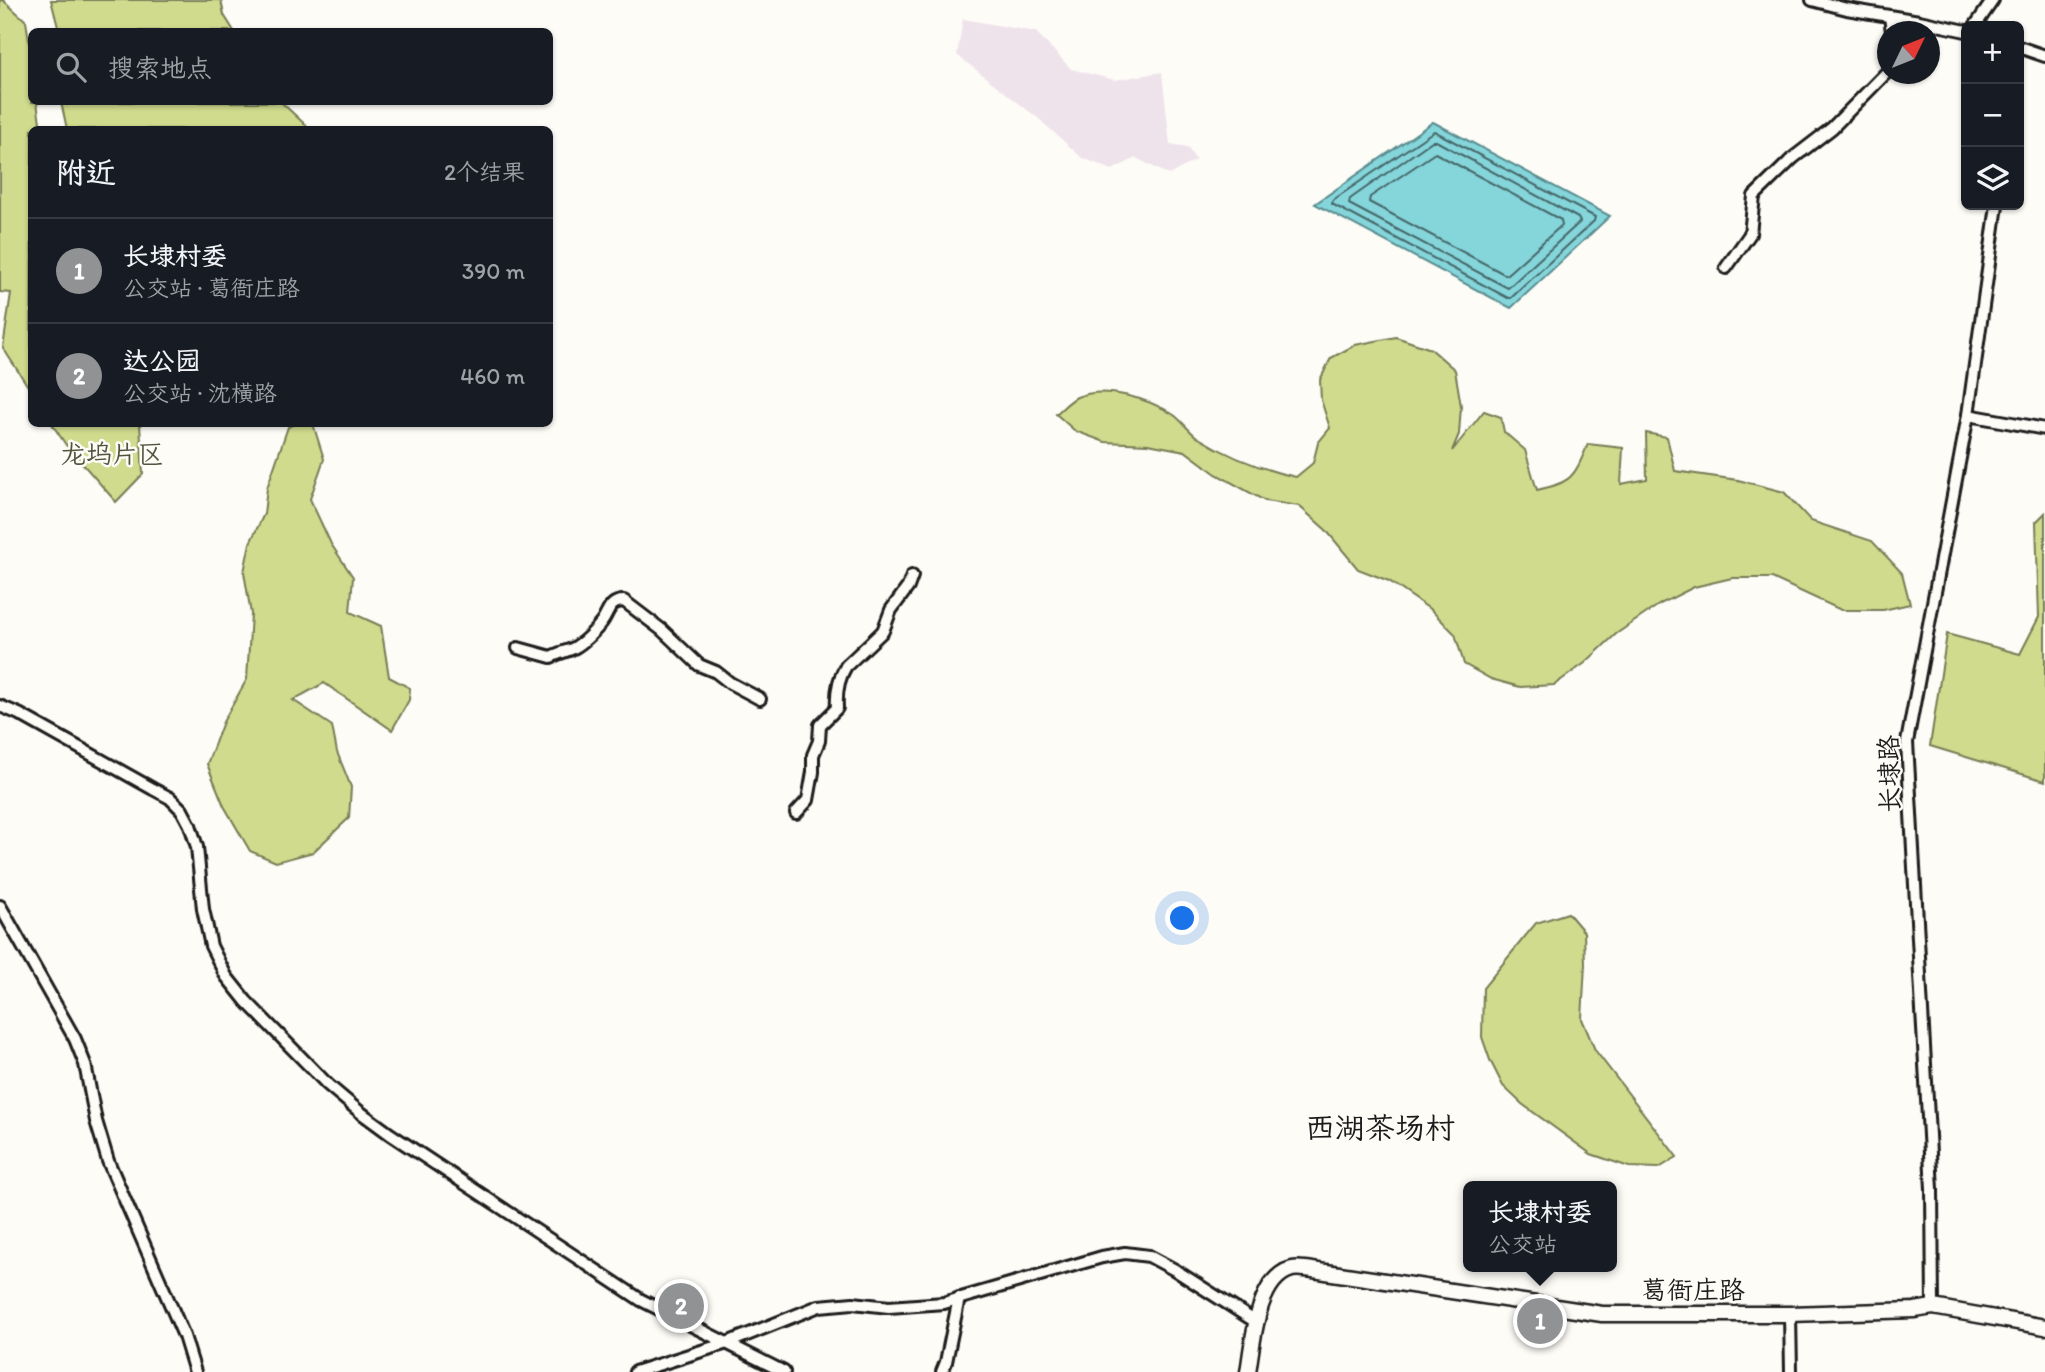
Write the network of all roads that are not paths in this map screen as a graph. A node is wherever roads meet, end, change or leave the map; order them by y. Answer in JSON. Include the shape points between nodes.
{"nodes":[{"id":1,"x":1812,"y":0,"type":"edge"},
{"id":2,"x":1993,"y":0,"type":"edge"},
{"id":3,"x":1890,"y":16,"type":"junction"},
{"id":4,"x":1891,"y":21,"type":"edge"},
{"id":5,"x":1978,"y":21,"type":"edge"},
{"id":6,"x":1961,"y":30,"type":"edge"},
{"id":7,"x":2024,"y":49,"type":"edge"},
{"id":8,"x":2045,"y":56,"type":"edge"},
{"id":9,"x":1877,"y":82,"type":"edge"},
{"id":10,"x":1996,"y":210,"type":"edge"},
{"id":11,"x":1726,"y":268,"type":"dead end"},
{"id":12,"x":1968,"y":415,"type":"junction"},
{"id":13,"x":2045,"y":429,"type":"edge"},
{"id":14,"x":912,"y":576,"type":"dead end"},
{"id":15,"x":517,"y":648,"type":"dead end"},
{"id":16,"x":760,"y":699,"type":"dead end"},
{"id":17,"x":0,"y":706,"type":"edge"},
{"id":18,"x":796,"y":813,"type":"dead end"},
{"id":19,"x":0,"y":906,"type":"edge"},
{"id":20,"x":959,"y":1298,"type":"junction"},
{"id":21,"x":1933,"y":1307,"type":"junction"},
{"id":22,"x":1790,"y":1314,"type":"junction"},
{"id":23,"x":1256,"y":1322,"type":"junction"},
{"id":24,"x":2045,"y":1327,"type":"edge"},
{"id":25,"x":727,"y":1343,"type":"junction"},
{"id":26,"x":195,"y":1372,"type":"edge"},
{"id":27,"x":635,"y":1372,"type":"edge"},
{"id":28,"x":784,"y":1372,"type":"edge"},
{"id":29,"x":942,"y":1372,"type":"edge"},
{"id":30,"x":1248,"y":1372,"type":"edge"},
{"id":31,"x":1791,"y":1372,"type":"edge"}],
"edges":[{"from":1,"to":3,"type":"street"},
{"from":2,"to":5,"type":"street"},
{"from":3,"to":4,"type":"street"},
{"from":3,"to":6,"type":"street"},
{"from":7,"to":8,"type":"street"},
{"from":9,"to":11,"type":"street","via":[[1754,195],[1750,234]]},
{"from":10,"to":12,"type":"street","name":"长埭路"},
{"from":12,"to":13,"type":"street"},
{"from":12,"to":21,"type":"street","name":"长埭路","via":[[1908,742],[1932,1189]]},
{"from":14,"to":18,"type":"street","via":[[883,631],[842,673],[837,708],[820,725],[808,800]]},
{"from":15,"to":16,"type":"street","via":[[551,656],[577,646],[601,623],[608,608],[624,601],[699,665]]},
{"from":17,"to":25,"type":"street","via":[[170,798],[182,810],[197,847],[211,946],[226,976],[336,1091],[390,1134],[641,1300]]},
{"from":19,"to":26,"type":"street","via":[[85,1063],[108,1161],[184,1336]]},
{"from":20,"to":23,"type":"street","via":[[1125,1253],[1158,1260]]},
{"from":20,"to":25,"type":"street","via":[[889,1307],[819,1306]]},
{"from":20,"to":29,"type":"street"},
{"from":21,"to":22,"type":"street","name":"葛衙庄路"},
{"from":21,"to":24,"type":"street","name":"葛衙庄路"},
{"from":22,"to":23,"type":"street","name":"葛衙庄路","via":[[1602,1314],[1294,1269],[1279,1275],[1268,1287]]},
{"from":22,"to":31,"type":"street"},
{"from":23,"to":30,"type":"street","name":"葛衙庄路"},
{"from":25,"to":27,"type":"street"},
{"from":25,"to":28,"type":"street"}]}
